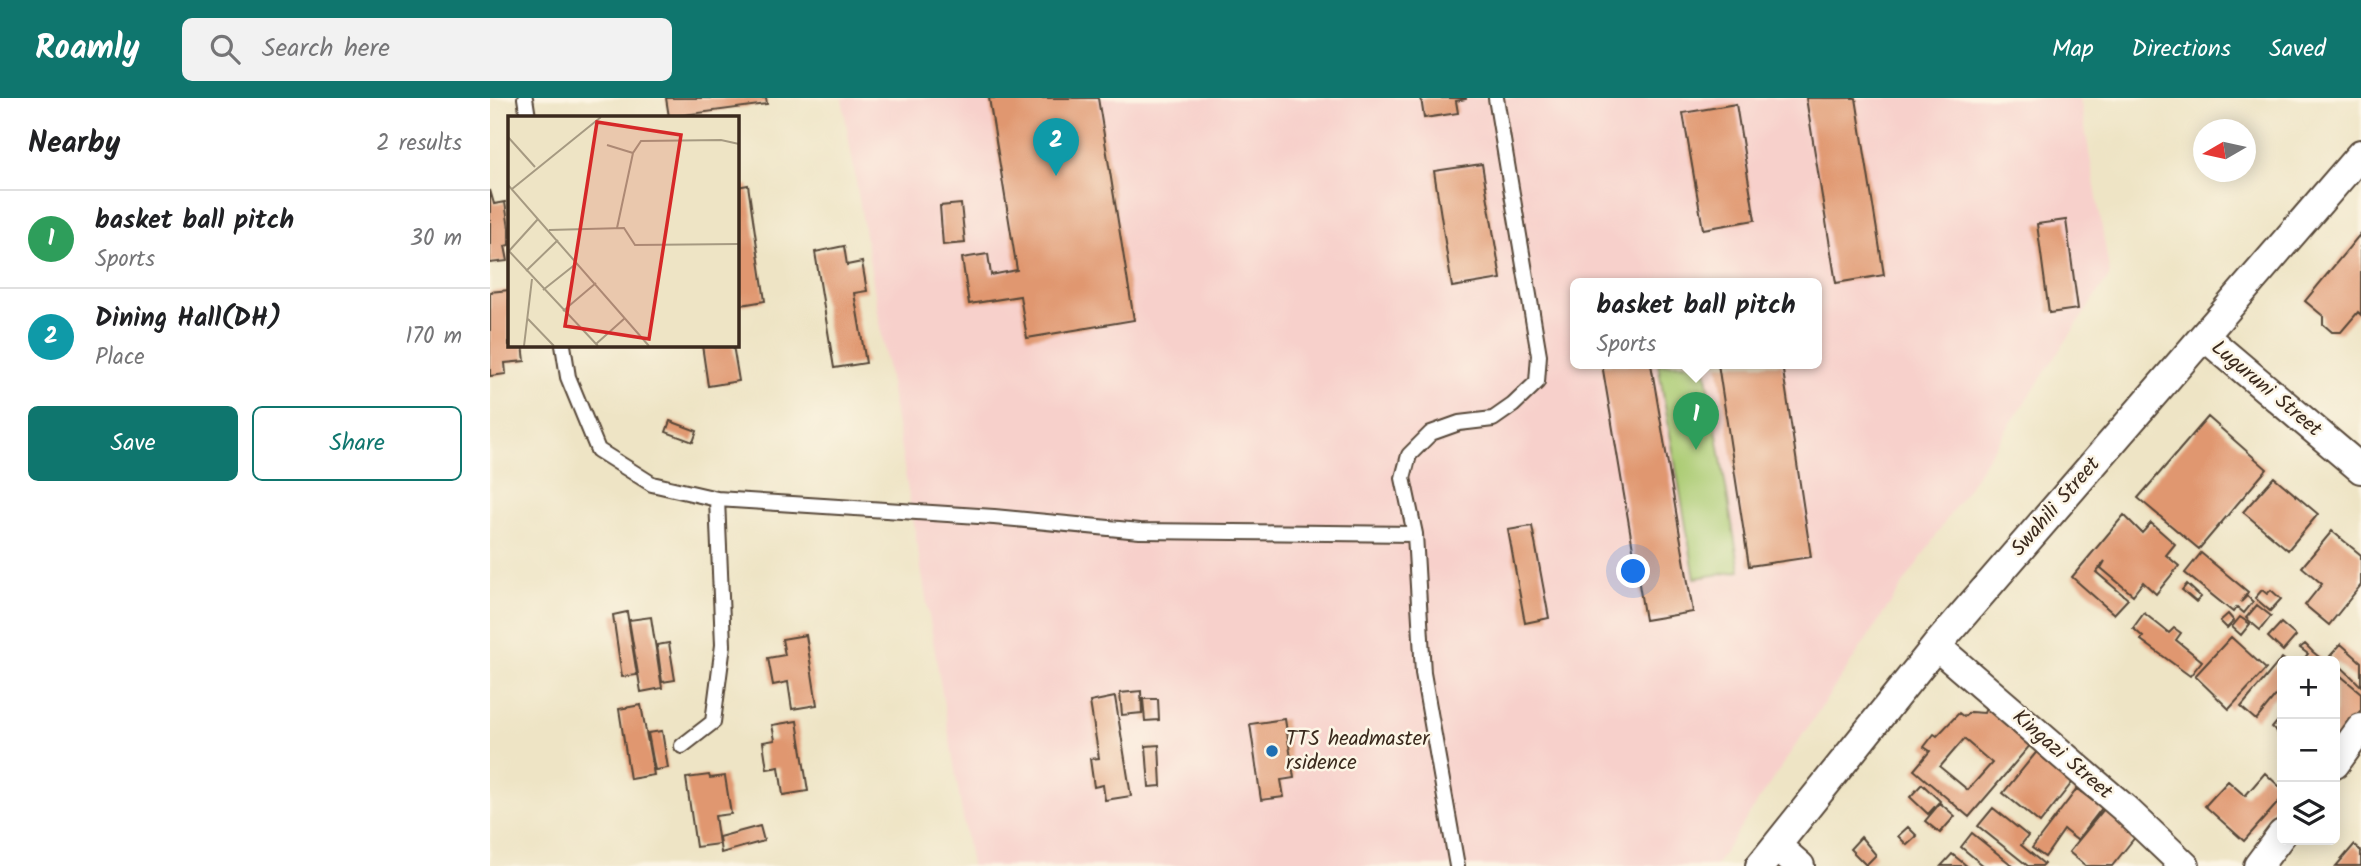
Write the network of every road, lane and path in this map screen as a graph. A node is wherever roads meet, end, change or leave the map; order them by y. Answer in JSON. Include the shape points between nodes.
{"nodes":[{"id":1,"x":525,"y":98,"type":"edge"},
{"id":2,"x":1496,"y":98,"type":"edge"},
{"id":3,"x":528,"y":116,"type":"edge"},
{"id":4,"x":2361,"y":154,"type":"edge"},
{"id":5,"x":2204,"y":336,"type":"junction"},
{"id":6,"x":563,"y":346,"type":"edge"},
{"id":7,"x":2361,"y":469,"type":"edge"},
{"id":8,"x":717,"y":499,"type":"junction"},
{"id":9,"x":1415,"y":534,"type":"junction"},
{"id":10,"x":1936,"y":646,"type":"junction"},
{"id":11,"x":2361,"y":728,"type":"edge"},
{"id":12,"x":682,"y":746,"type":"dead end"},
{"id":13,"x":2340,"y":757,"type":"edge"},
{"id":14,"x":2277,"y":841,"type":"edge"},
{"id":15,"x":1768,"y":856,"type":"edge"},
{"id":16,"x":1457,"y":866,"type":"edge"},
{"id":17,"x":1800,"y":866,"type":"edge"},
{"id":18,"x":2185,"y":866,"type":"edge"},
{"id":19,"x":2258,"y":866,"type":"edge"}],
"edges":[{"from":1,"to":3,"type":"lane"},
{"from":2,"to":9,"type":"lane","via":[[1539,355],[1537,382],[1493,419],[1431,433],[1409,455],[1404,478]]},
{"from":4,"to":5,"type":"street","name":"Swahili Street"},
{"from":5,"to":7,"type":"street","name":"Luguruni Street"},
{"from":5,"to":10,"type":"street","name":"Swahili Street"},
{"from":6,"to":8,"type":"lane","via":[[568,377],[598,450],[652,484]]},
{"from":8,"to":9,"type":"lane","via":[[1140,531]]},
{"from":8,"to":12,"type":"lane","via":[[723,645],[713,722]]},
{"from":9,"to":16,"type":"lane","via":[[1423,673]]},
{"from":10,"to":15,"type":"street","name":"Swahili Street"},
{"from":10,"to":18,"type":"street","name":"Kingazi Street"},
{"from":11,"to":13,"type":"street"},
{"from":14,"to":19,"type":"street"},
{"from":15,"to":17,"type":"street"}]}
